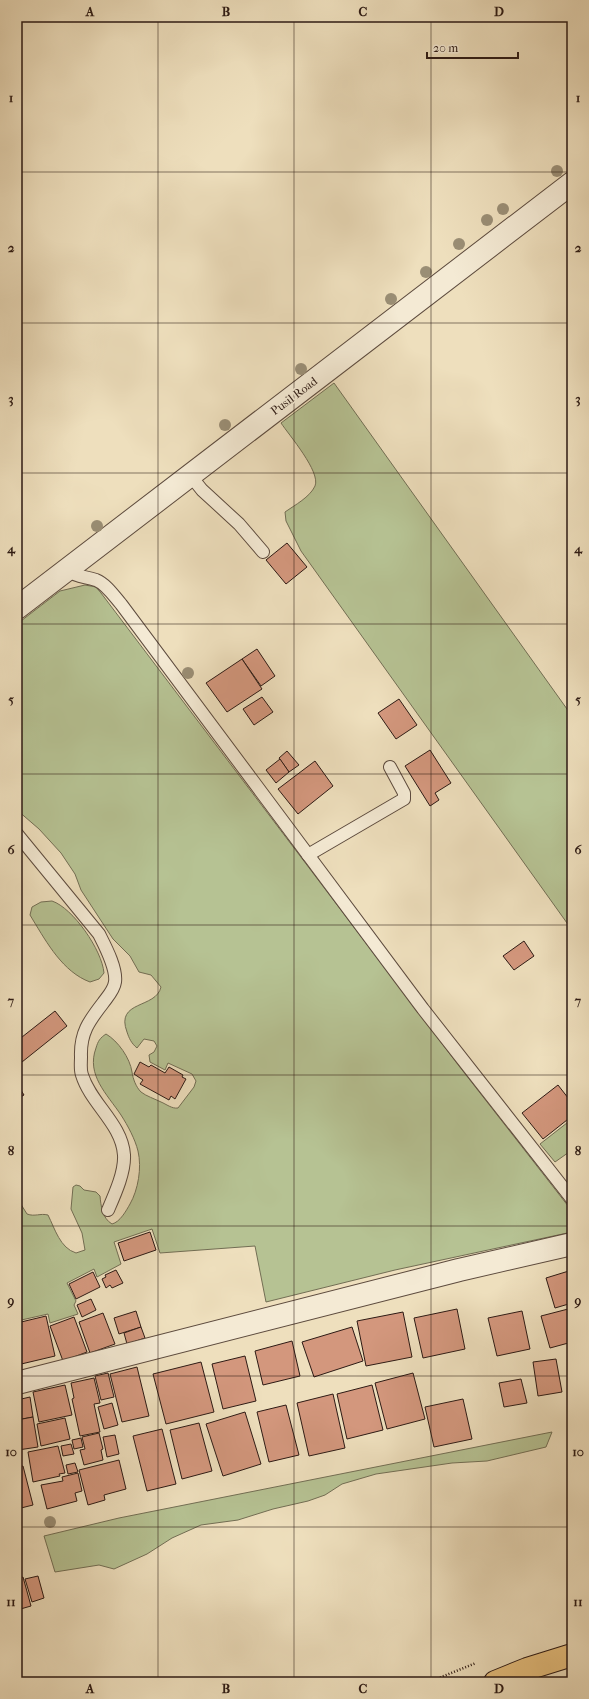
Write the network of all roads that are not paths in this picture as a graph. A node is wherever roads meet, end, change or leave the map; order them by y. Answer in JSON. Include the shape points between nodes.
{"nodes":[{"id":1,"x":572,"y":183,"type":"edge"},
{"id":2,"x":190,"y":475,"type":"junction"},
{"id":3,"x":263,"y":552,"type":"dead end"},
{"id":4,"x":67,"y":570,"type":"junction"},
{"id":5,"x":17,"y":608,"type":"edge"},
{"id":6,"x":390,"y":767,"type":"dead end"},
{"id":7,"x":17,"y":834,"type":"edge"},
{"id":8,"x":308,"y":855,"type":"junction"},
{"id":9,"x":572,"y":1199,"type":"edge"},
{"id":10,"x":108,"y":1210,"type":"dead end"},
{"id":11,"x":572,"y":1244,"type":"edge"},
{"id":12,"x":17,"y":1383,"type":"edge"},
{"id":13,"x":572,"y":1654,"type":"edge"},
{"id":14,"x":495,"y":1682,"type":"edge"}],
"edges":[{"from":1,"to":2,"type":"street","name":"Pusil Road"},
{"from":2,"to":3,"type":"lane"},
{"from":2,"to":4,"type":"street","name":"Pusil Road"},
{"from":4,"to":5,"type":"street","name":"Pusil Road"},
{"from":4,"to":8,"type":"lane","via":[[77,577],[96,580],[113,594]]},
{"from":6,"to":8,"type":"lane","via":[[404,793],[404,799]]},
{"from":7,"to":10,"type":"lane","via":[[94,927],[107,950],[114,972],[115,981],[111,992],[87,1024],[80,1056],[82,1074],[89,1091],[113,1125],[122,1143],[124,1156],[119,1182]]},
{"from":8,"to":9,"type":"lane","via":[[422,1009]]},
{"from":11,"to":12,"type":"street","via":[[459,1270]]},
{"from":13,"to":14,"type":"highway"}]}
